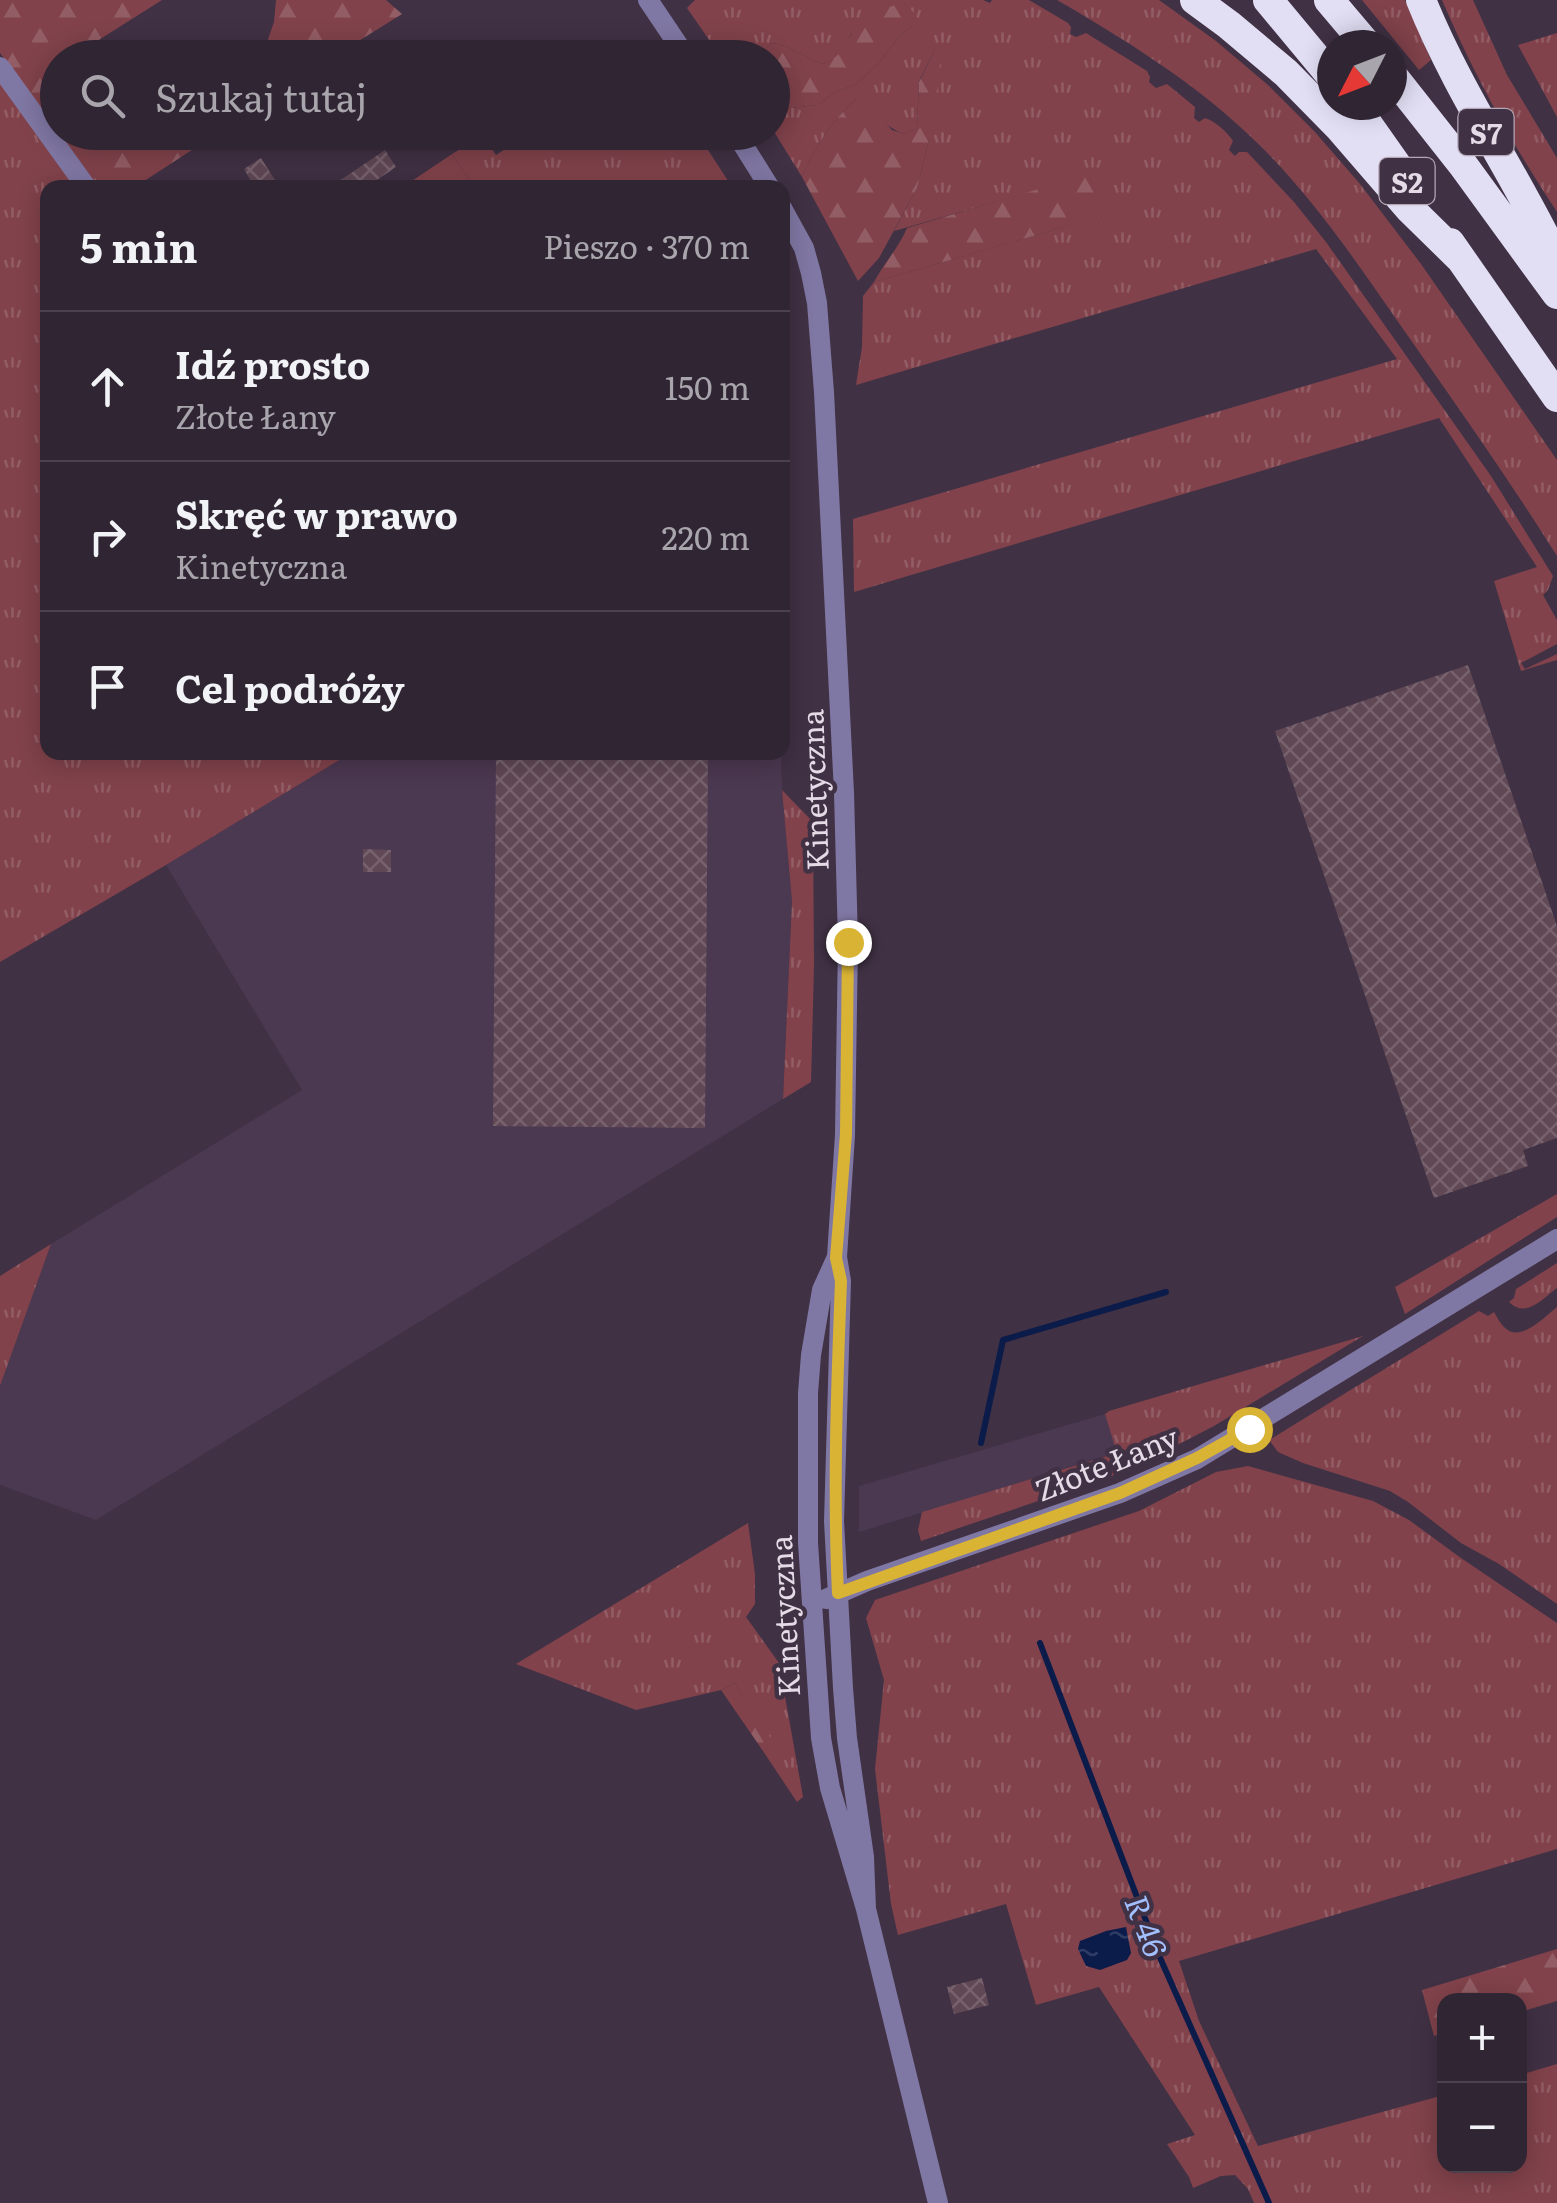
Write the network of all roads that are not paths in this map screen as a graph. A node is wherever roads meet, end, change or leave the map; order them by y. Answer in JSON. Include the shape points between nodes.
{"nodes":[{"id":1,"x":648,"y":0,"type":"edge"},
{"id":2,"x":1195,"y":0,"type":"edge"},
{"id":3,"x":1268,"y":0,"type":"edge"},
{"id":4,"x":1329,"y":0,"type":"edge"},
{"id":5,"x":1420,"y":0,"type":"edge"},
{"id":6,"x":1354,"y":30,"type":"edge"},
{"id":7,"x":675,"y":40,"type":"edge"},
{"id":8,"x":1317,"y":58,"type":"edge"},
{"id":9,"x":0,"y":66,"type":"edge"},
{"id":10,"x":1407,"y":94,"type":"edge"},
{"id":11,"x":1364,"y":120,"type":"edge"},
{"id":12,"x":40,"y":122,"type":"edge"},
{"id":13,"x":60,"y":150,"type":"edge"},
{"id":14,"x":746,"y":150,"type":"edge"},
{"id":15,"x":81,"y":180,"type":"edge"},
{"id":16,"x":765,"y":180,"type":"edge"},
{"id":17,"x":790,"y":223,"type":"edge"},
{"id":18,"x":1460,"y":258,"type":"junction"},
{"id":19,"x":1557,"y":261,"type":"edge"},
{"id":20,"x":1557,"y":294,"type":"edge"},
{"id":21,"x":1557,"y":397,"type":"edge"},
{"id":22,"x":1557,"y":1239,"type":"edge"},
{"id":23,"x":836,"y":1258,"type":"junction"},
{"id":24,"x":838,"y":1593,"type":"junction"},
{"id":25,"x":810,"y":1606,"type":"junction"},
{"id":26,"x":866,"y":1908,"type":"junction"},
{"id":27,"x":938,"y":2203,"type":"edge"}],
"edges":[{"from":1,"to":7,"type":"street"},
{"from":2,"to":18,"type":"highway","via":[[1296,82]]},
{"from":3,"to":8,"type":"highway"},
{"from":4,"to":6,"type":"highway"},
{"from":5,"to":19,"type":"highway","number":"S7"},
{"from":9,"to":12,"type":"street"},
{"from":10,"to":20,"type":"highway","number":"S2"},
{"from":11,"to":18,"type":"highway","number":"S2"},
{"from":13,"to":15,"type":"street"},
{"from":14,"to":16,"type":"street"},
{"from":17,"to":23,"type":"street","name":"Kinetyczna","via":[[804,248],[817,303],[844,793],[846,1134]]},
{"from":18,"to":21,"type":"highway","number":"S2"},
{"from":22,"to":24,"type":"street","name":"Złote Łany","via":[[1197,1458],[1120,1493]]},
{"from":23,"to":24,"type":"street","name":"Kinetyczna"},
{"from":23,"to":25,"type":"street","name":"Kinetyczna","via":[[822,1290],[811,1355]]},
{"from":24,"to":25,"type":"street","name":"Złote Łany"},
{"from":24,"to":26,"type":"street","name":"Kinetyczna"},
{"from":25,"to":26,"type":"street","name":"Kinetyczna","via":[[830,1788]]},
{"from":26,"to":27,"type":"street","name":"Kinetyczna"}]}
